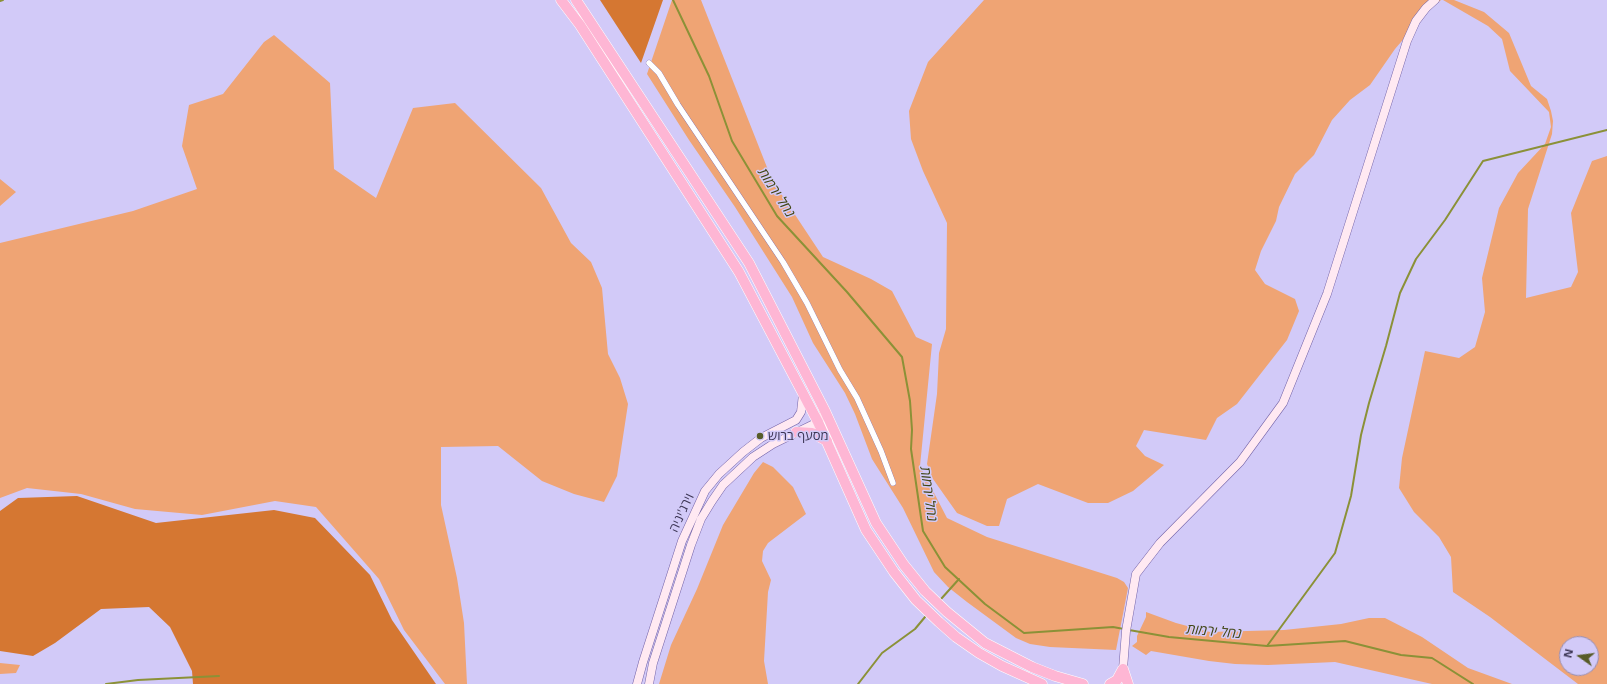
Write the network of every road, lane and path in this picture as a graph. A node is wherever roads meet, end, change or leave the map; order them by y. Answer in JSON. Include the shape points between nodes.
{"nodes":[{"id":1,"x":562,"y":0,"type":"edge"},
{"id":2,"x":576,"y":0,"type":"edge"},
{"id":3,"x":1435,"y":0,"type":"edge"},
{"id":4,"x":649,"y":63,"type":"dead end"},
{"id":5,"x":803,"y":393,"type":"junction"},
{"id":6,"x":825,"y":411,"type":"junction"},
{"id":7,"x":818,"y":422,"type":"junction"},
{"id":8,"x":796,"y":432,"type":"junction"},
{"id":9,"x":826,"y":441,"type":"junction"},
{"id":10,"x":893,"y":483,"type":"dead end"},
{"id":11,"x":1123,"y":669,"type":"junction"},
{"id":12,"x":638,"y":684,"type":"edge"},
{"id":13,"x":649,"y":684,"type":"edge"},
{"id":14,"x":1042,"y":684,"type":"edge"},
{"id":15,"x":1083,"y":684,"type":"edge"},
{"id":16,"x":1110,"y":684,"type":"edge"},
{"id":17,"x":1128,"y":684,"type":"edge"}],
"edges":[{"from":1,"to":5,"type":"highway","via":[[739,272]]},
{"from":2,"to":6,"type":"highway","via":[[749,263]]},
{"from":3,"to":11,"type":"street","via":[[1416,21],[1407,41],[1327,294],[1284,403],[1240,462],[1160,543],[1136,574],[1126,631]]},
{"from":4,"to":10,"type":"street","via":[[659,73],[783,262],[807,303],[840,370],[857,398]]},
{"from":5,"to":7,"type":"highway"},
{"from":5,"to":12,"type":"street","name":"וירג'יניה","via":[[801,412],[796,420],[761,438],[743,452],[718,474],[706,491],[682,541]]},
{"from":6,"to":7,"type":"street"},
{"from":6,"to":15,"type":"highway","via":[[876,523],[892,549],[925,591],[985,643],[1032,667]]},
{"from":7,"to":8,"type":"street","name":"וירג'יניה"},
{"from":7,"to":9,"type":"highway"},
{"from":8,"to":9,"type":"highway","via":[[812,433]]},
{"from":8,"to":13,"type":"street","name":"וירג'יניה","via":[[762,450],[743,465],[723,485],[702,519],[691,544],[653,663]]},
{"from":9,"to":14,"type":"highway","via":[[866,530],[916,600],[939,622],[979,653]]},
{"from":11,"to":16,"type":"highway","via":[[1117,680]]},
{"from":11,"to":17,"type":"highway"}]}
